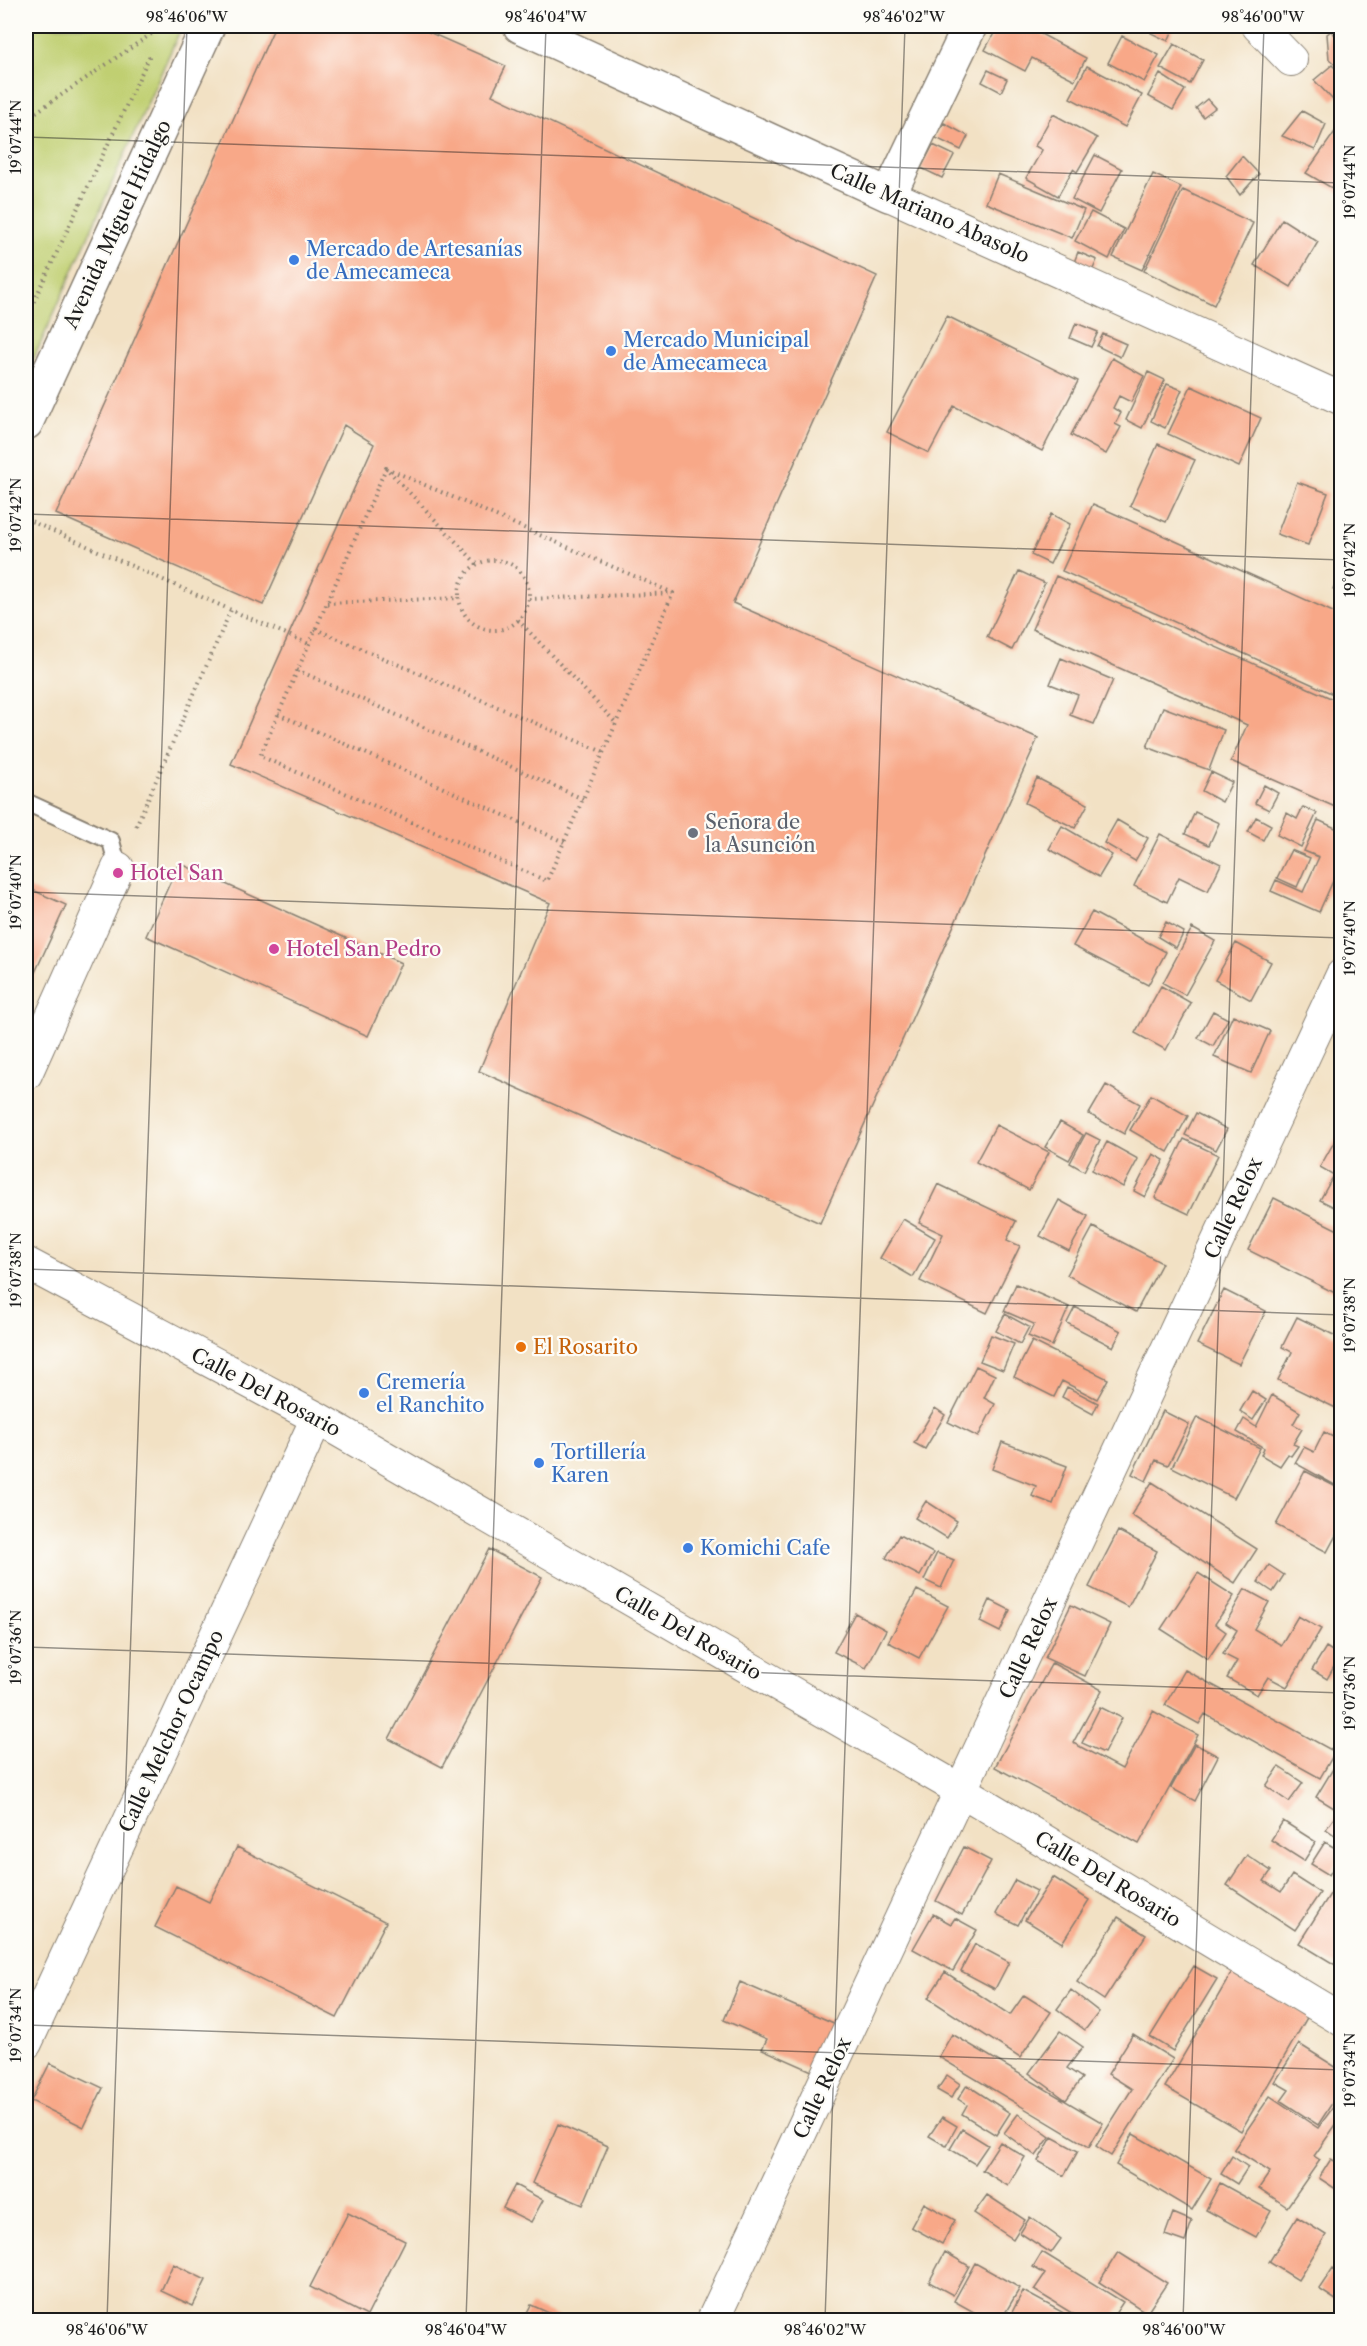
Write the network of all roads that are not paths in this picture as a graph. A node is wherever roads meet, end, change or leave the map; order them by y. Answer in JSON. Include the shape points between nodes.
{"nodes":[{"id":1,"x":208,"y":26,"type":"edge"},
{"id":2,"x":520,"y":26,"type":"edge"},
{"id":3,"x":970,"y":26,"type":"edge"},
{"id":4,"x":1258,"y":26,"type":"edge"},
{"id":5,"x":1291,"y":60,"type":"dead end"},
{"id":6,"x":889,"y":195,"type":"junction"},
{"id":7,"x":1341,"y":399,"type":"edge"},
{"id":8,"x":26,"y":423,"type":"edge"},
{"id":9,"x":26,"y":802,"type":"edge"},
{"id":10,"x":114,"y":854,"type":"joint"},
{"id":11,"x":1341,"y":975,"type":"edge"},
{"id":12,"x":26,"y":1074,"type":"edge"},
{"id":13,"x":26,"y":1263,"type":"edge"},
{"id":14,"x":317,"y":1418,"type":"junction"},
{"id":15,"x":962,"y":1791,"type":"junction"},
{"id":16,"x":1341,"y":2020,"type":"edge"},
{"id":17,"x":26,"y":2043,"type":"edge"},
{"id":18,"x":713,"y":2320,"type":"edge"}],
"edges":[{"from":1,"to":8,"type":"street","name":"Avenida Miguel Hidalgo"},
{"from":2,"to":6,"type":"street","name":"Calle Mariano Abasolo"},
{"from":3,"to":6,"type":"street"},
{"from":4,"to":5,"type":"street"},
{"from":6,"to":7,"type":"street","name":"Calle Mariano Abasolo"},
{"from":9,"to":10,"type":"lane"},
{"from":10,"to":12,"type":"street"},
{"from":11,"to":15,"type":"street","name":"Calle Relox"},
{"from":13,"to":14,"type":"street","name":"Calle Del Rosario"},
{"from":14,"to":15,"type":"street","name":"Calle Del Rosario"},
{"from":14,"to":17,"type":"street","name":"Calle Melchor Ocampo"},
{"from":15,"to":16,"type":"street","name":"Calle Del Rosario"},
{"from":15,"to":18,"type":"street","name":"Calle Relox"}]}
